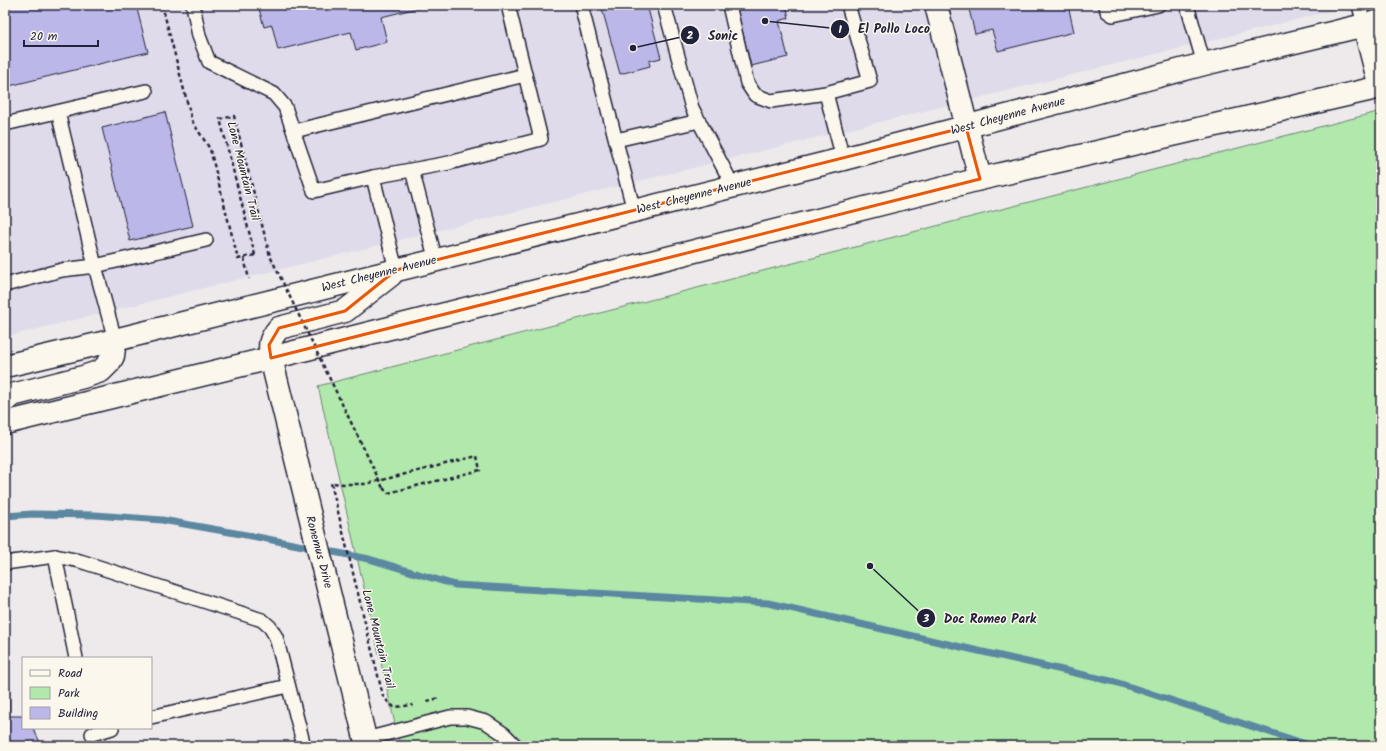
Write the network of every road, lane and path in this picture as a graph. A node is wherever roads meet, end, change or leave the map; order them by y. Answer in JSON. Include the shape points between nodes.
{"nodes":[{"id":1,"x":162,"y":5,"type":"edge"},
{"id":2,"x":192,"y":5,"type":"edge"},
{"id":3,"x":508,"y":5,"type":"edge"},
{"id":4,"x":581,"y":5,"type":"edge"},
{"id":5,"x":664,"y":5,"type":"edge"},
{"id":6,"x":729,"y":5,"type":"edge"},
{"id":7,"x":848,"y":5,"type":"edge"},
{"id":8,"x":936,"y":5,"type":"edge"},
{"id":9,"x":1106,"y":5,"type":"edge"},
{"id":10,"x":1158,"y":5,"type":"edge"},
{"id":11,"x":1177,"y":5,"type":"edge"},
{"id":12,"x":1190,"y":7,"type":"edge"},
{"id":13,"x":1368,"y":17,"type":"edge"},
{"id":14,"x":1204,"y":64,"type":"junction"},
{"id":15,"x":525,"y":74,"type":"junction"},
{"id":16,"x":1381,"y":87,"type":"edge"},
{"id":17,"x":146,"y":91,"type":"dead end"},
{"id":18,"x":826,"y":93,"type":"junction"},
{"id":19,"x":58,"y":112,"type":"junction"},
{"id":20,"x":699,"y":121,"type":"junction"},
{"id":21,"x":5,"y":124,"type":"edge"},
{"id":22,"x":966,"y":127,"type":"junction"},
{"id":23,"x":294,"y":131,"type":"junction"},
{"id":24,"x":616,"y":140,"type":"junction"},
{"id":25,"x":843,"y":159,"type":"junction"},
{"id":26,"x":412,"y":170,"type":"junction"},
{"id":27,"x":373,"y":178,"type":"junction"},
{"id":28,"x":980,"y":179,"type":"junction"},
{"id":29,"x":733,"y":186,"type":"junction"},
{"id":30,"x":634,"y":211,"type":"junction"},
{"id":31,"x":206,"y":240,"type":"dead end"},
{"id":32,"x":244,"y":258,"type":"junction"},
{"id":33,"x":436,"y":260,"type":"junction"},
{"id":34,"x":95,"y":266,"type":"junction"},
{"id":35,"x":396,"y":270,"type":"junction"},
{"id":36,"x":249,"y":279,"type":"dead end"},
{"id":37,"x":5,"y":285,"type":"edge"},
{"id":38,"x":115,"y":340,"type":"junction"},
{"id":39,"x":271,"y":358,"type":"junction"},
{"id":40,"x":5,"y":366,"type":"edge"},
{"id":41,"x":5,"y":401,"type":"edge"},
{"id":42,"x":5,"y":423,"type":"edge"},
{"id":43,"x":55,"y":556,"type":"junction"},
{"id":44,"x":5,"y":563,"type":"edge"},
{"id":45,"x":76,"y":657,"type":"edge"},
{"id":46,"x":288,"y":686,"type":"junction"},
{"id":47,"x":444,"y":698,"type":"dead end"},
{"id":48,"x":423,"y":702,"type":"dead end"},
{"id":49,"x":416,"y":705,"type":"dead end"},
{"id":50,"x":152,"y":717,"type":"edge"},
{"id":51,"x":110,"y":729,"type":"edge"},
{"id":52,"x":92,"y":736,"type":"edge"},
{"id":53,"x":366,"y":742,"type":"edge"},
{"id":54,"x":304,"y":746,"type":"edge"},
{"id":55,"x":516,"y":746,"type":"edge"}],
"edges":[{"from":1,"to":32,"type":"path","via":[[192,121],[210,149],[238,259]]},
{"from":2,"to":23,"type":"lane","via":[[199,36],[209,62],[274,94],[285,106]]},
{"from":3,"to":15,"type":"lane"},
{"from":4,"to":24,"type":"lane"},
{"from":5,"to":20,"type":"lane","via":[[692,108]]},
{"from":6,"to":18,"type":"lane","via":[[747,83],[755,95],[771,101]]},
{"from":7,"to":18,"type":"lane","via":[[870,82]]},
{"from":8,"to":22,"type":"main road"},
{"from":9,"to":10,"type":"lane","via":[[1107,11],[1113,15]]},
{"from":11,"to":12,"type":"lane"},
{"from":12,"to":14,"type":"lane"},
{"from":13,"to":14,"type":"main road","name":"West Cheyenne Avenue"},
{"from":13,"to":16,"type":"main road"},
{"from":14,"to":22,"type":"main road","name":"West Cheyenne Avenue"},
{"from":15,"to":23,"type":"lane"},
{"from":15,"to":26,"type":"lane","via":[[541,139]]},
{"from":16,"to":28,"type":"main road"},
{"from":17,"to":19,"type":"lane"},
{"from":18,"to":25,"type":"lane"},
{"from":19,"to":21,"type":"lane"},
{"from":19,"to":34,"type":"lane"},
{"from":20,"to":24,"type":"lane"},
{"from":20,"to":29,"type":"lane"},
{"from":22,"to":25,"type":"main road","name":"West Cheyenne Avenue"},
{"from":22,"to":28,"type":"main road"},
{"from":23,"to":27,"type":"lane","via":[[314,191]]},
{"from":24,"to":30,"type":"lane"},
{"from":25,"to":29,"type":"main road","name":"West Cheyenne Avenue"},
{"from":26,"to":27,"type":"lane"},
{"from":26,"to":33,"type":"lane"},
{"from":27,"to":35,"type":"lane"},
{"from":28,"to":39,"type":"main road"},
{"from":29,"to":30,"type":"main road","name":"West Cheyenne Avenue"},
{"from":30,"to":33,"type":"main road","name":"West Cheyenne Avenue"},
{"from":31,"to":34,"type":"lane"},
{"from":32,"to":36,"type":"path"},
{"from":32,"to":49,"type":"path","name":"Lone Mountain Trail","bridge":true,"via":[[255,255],[220,119],[234,116],[270,256],[383,488],[388,493],[480,470],[477,456],[366,484],[331,483],[383,696],[394,707]]},
{"from":33,"to":35,"type":"main road","name":"West Cheyenne Avenue"},
{"from":34,"to":37,"type":"lane","via":[[62,270]]},
{"from":34,"to":38,"type":"lane"},
{"from":35,"to":38,"type":"main road","name":"West Cheyenne Avenue"},
{"from":35,"to":39,"type":"main road","name":"Ronemus Drive","via":[[344,311],[279,328],[269,345]]},
{"from":38,"to":40,"type":"main road","name":"West Cheyenne Avenue"},
{"from":38,"to":41,"type":"main road","via":[[113,356],[102,371],[12,395]]},
{"from":39,"to":42,"type":"main road"},
{"from":39,"to":53,"type":"main road","name":"Ronemus Drive"},
{"from":43,"to":44,"type":"lane"},
{"from":43,"to":45,"type":"lane"},
{"from":43,"to":46,"type":"lane","via":[[80,561],[262,620],[276,637]]},
{"from":46,"to":50,"type":"lane"},
{"from":46,"to":54,"type":"lane"},
{"from":47,"to":48,"type":"path"},
{"from":51,"to":52,"type":"lane"},
{"from":53,"to":55,"type":"lane","via":[[450,717],[467,717],[486,722]]}]}
